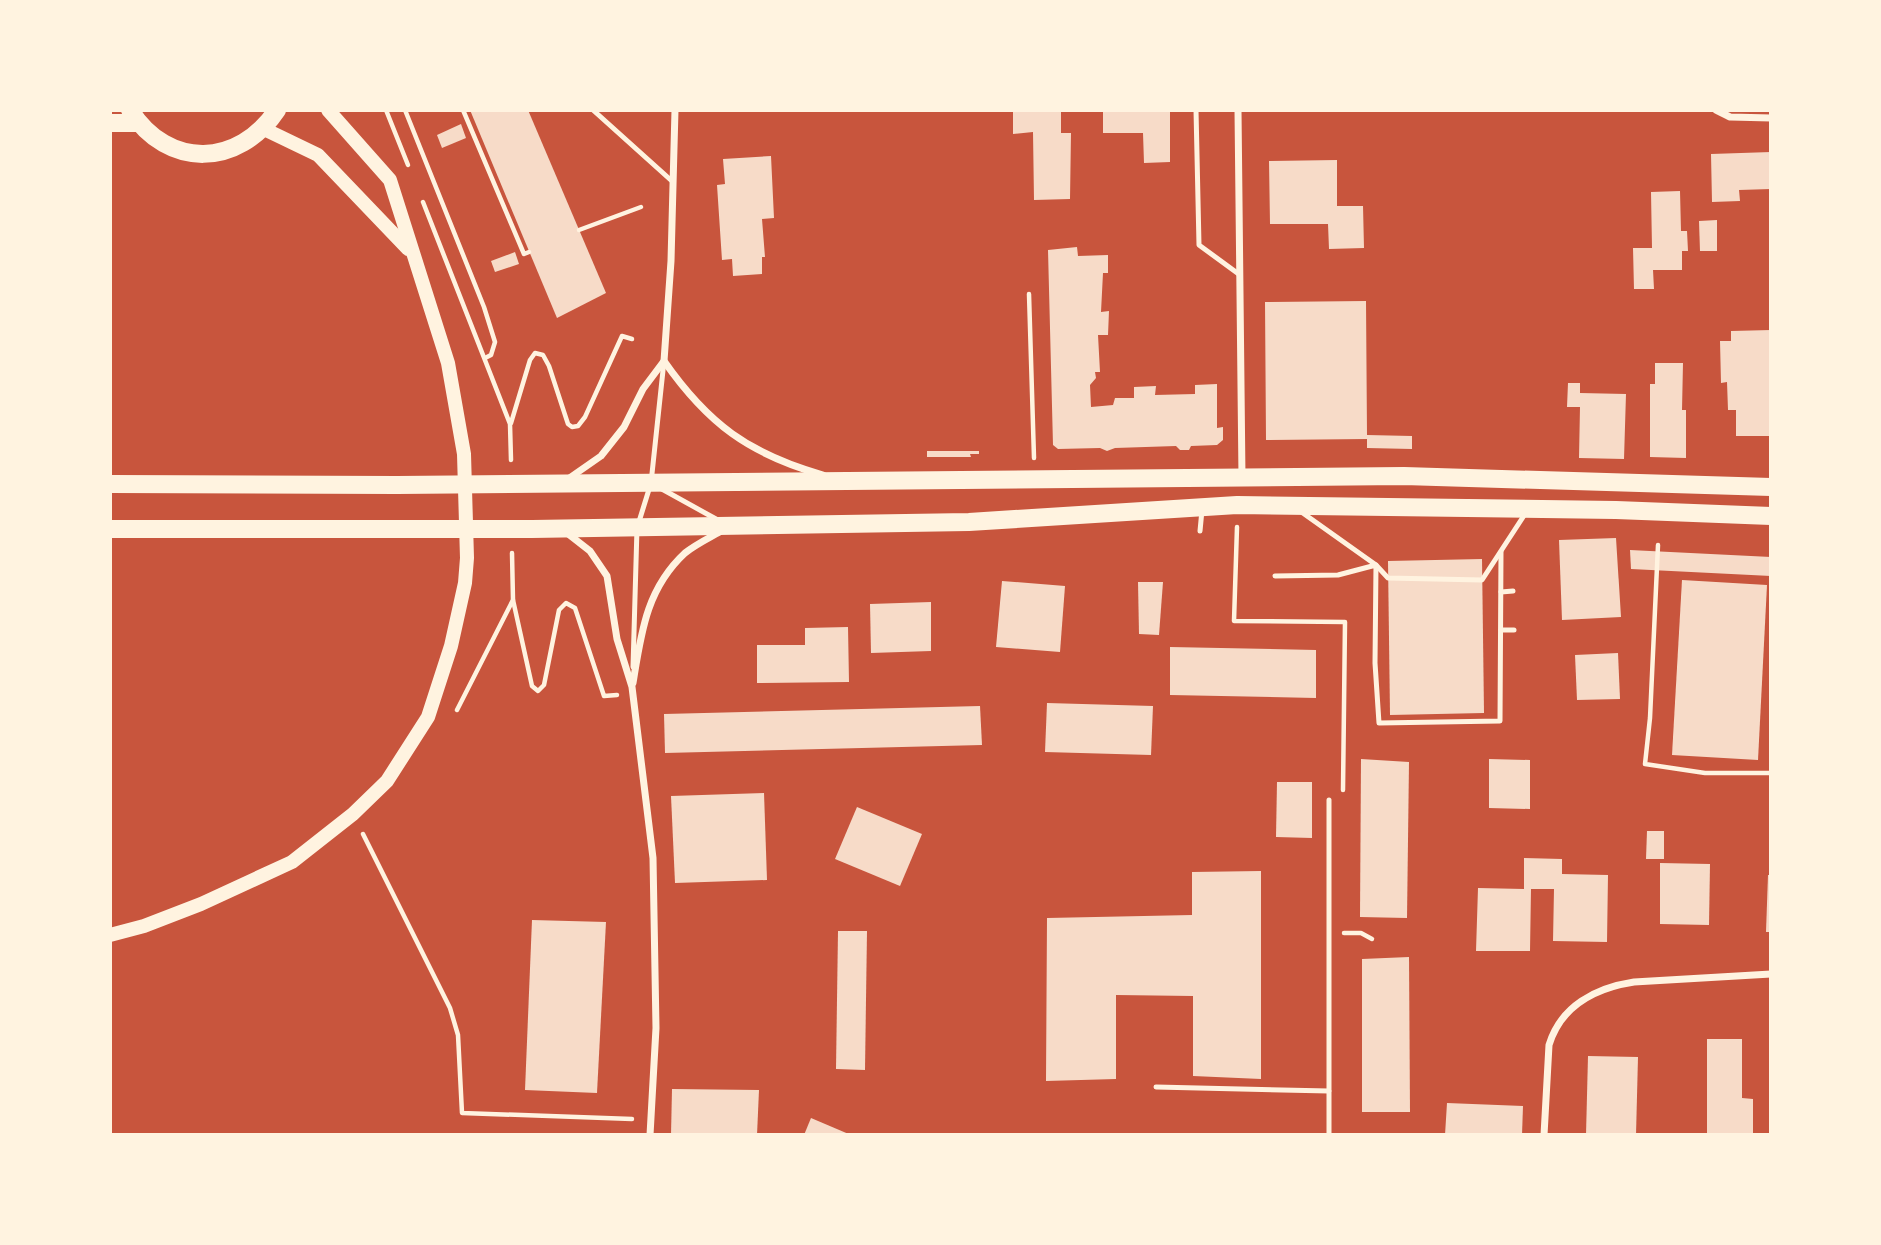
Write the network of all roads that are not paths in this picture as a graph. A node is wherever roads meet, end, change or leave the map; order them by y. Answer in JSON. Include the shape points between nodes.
{"nodes":[{"id":1,"x":277,"y":110,"type":"edge"},
{"id":2,"x":328,"y":110,"type":"edge"},
{"id":3,"x":593,"y":110,"type":"edge"},
{"id":4,"x":675,"y":110,"type":"edge"},
{"id":5,"x":1196,"y":110,"type":"edge"},
{"id":6,"x":1238,"y":110,"type":"edge"},
{"id":7,"x":1716,"y":110,"type":"edge"},
{"id":8,"x":134,"y":117,"type":"edge"},
{"id":9,"x":1771,"y":118,"type":"edge"},
{"id":10,"x":110,"y":123,"type":"edge"},
{"id":11,"x":264,"y":129,"type":"junction"},
{"id":12,"x":673,"y":182,"type":"junction"},
{"id":13,"x":412,"y":252,"type":"junction"},
{"id":14,"x":1240,"y":275,"type":"junction"},
{"id":15,"x":664,"y":361,"type":"junction"},
{"id":16,"x":1242,"y":478,"type":"junction"},
{"id":17,"x":844,"y":481,"type":"junction"},
{"id":18,"x":562,"y":483,"type":"junction"},
{"id":19,"x":651,"y":483,"type":"junction"},
{"id":20,"x":110,"y":484,"type":"edge"},
{"id":21,"x":1771,"y":487,"type":"edge"},
{"id":22,"x":1292,"y":505,"type":"junction"},
{"id":23,"x":1202,"y":507,"type":"junction"},
{"id":24,"x":1529,"y":508,"type":"junction"},
{"id":25,"x":1771,"y":516,"type":"edge"},
{"id":26,"x":728,"y":527,"type":"junction"},
{"id":27,"x":561,"y":528,"type":"junction"},
{"id":28,"x":637,"y":528,"type":"junction"},
{"id":29,"x":110,"y":529,"type":"edge"},
{"id":30,"x":1200,"y":531,"type":"dead end"},
{"id":31,"x":1501,"y":552,"type":"junction"},
{"id":32,"x":1376,"y":565,"type":"junction"},
{"id":33,"x":1275,"y":576,"type":"dead end"},
{"id":34,"x":1513,"y":591,"type":"dead end"},
{"id":35,"x":1501,"y":592,"type":"junction"},
{"id":36,"x":1514,"y":630,"type":"dead end"},
{"id":37,"x":1500,"y":631,"type":"junction"},
{"id":38,"x":632,"y":687,"type":"junction"},
{"id":39,"x":1329,"y":800,"type":"road end"},
{"id":40,"x":110,"y":924,"type":"edge"},
{"id":41,"x":144,"y":926,"type":"junction"},
{"id":42,"x":110,"y":936,"type":"edge"},
{"id":43,"x":1771,"y":974,"type":"edge"},
{"id":44,"x":1156,"y":1087,"type":"dead end"},
{"id":45,"x":1329,"y":1091,"type":"junction"},
{"id":46,"x":650,"y":1135,"type":"edge"},
{"id":47,"x":1329,"y":1135,"type":"edge"},
{"id":48,"x":1545,"y":1135,"type":"edge"}],
"edges":[{"from":1,"to":11,"type":"main road"},
{"from":2,"to":13,"type":"main road","via":[[390,180]]},
{"from":3,"to":12,"type":"lane"},
{"from":4,"to":12,"type":"street"},
{"from":5,"to":14,"type":"lane","via":[[1199,245]]},
{"from":6,"to":14,"type":"street"},
{"from":7,"to":9,"type":"street","via":[[1730,117]]},
{"from":8,"to":10,"type":"main road"},
{"from":8,"to":11,"type":"main road","via":[[159,142],[186,153],[214,154],[241,146]]},
{"from":11,"to":13,"type":"main road","via":[[318,155]]},
{"from":12,"to":15,"type":"street"},
{"from":13,"to":41,"type":"main road","via":[[448,363],[464,454],[465,583],[428,717],[387,781],[292,862]]},
{"from":14,"to":16,"type":"street"},
{"from":15,"to":17,"type":"street","via":[[696,403],[748,446],[792,466]]},
{"from":15,"to":18,"type":"street","via":[[601,456]]},
{"from":15,"to":19,"type":"lane"},
{"from":16,"to":17,"type":"main road"},
{"from":16,"to":21,"type":"main road","via":[[1405,476]]},
{"from":17,"to":19,"type":"main road"},
{"from":18,"to":19,"type":"main road"},
{"from":18,"to":20,"type":"main road"},
{"from":19,"to":26,"type":"lane"},
{"from":19,"to":28,"type":"lane"},
{"from":22,"to":23,"type":"main road"},
{"from":22,"to":24,"type":"main road"},
{"from":22,"to":32,"type":"lane"},
{"from":23,"to":26,"type":"main road","via":[[969,522]]},
{"from":23,"to":30,"type":"lane"},
{"from":24,"to":25,"type":"main road"},
{"from":24,"to":31,"type":"lane"},
{"from":26,"to":28,"type":"main road"},
{"from":26,"to":38,"type":"street","via":[[685,553],[661,581],[644,618]]},
{"from":27,"to":28,"type":"main road"},
{"from":27,"to":29,"type":"main road"},
{"from":27,"to":38,"type":"street","via":[[590,551],[607,576],[617,639]]},
{"from":28,"to":38,"type":"lane"},
{"from":31,"to":32,"type":"lane","via":[[1482,580],[1388,578]]},
{"from":31,"to":35,"type":"lane"},
{"from":32,"to":33,"type":"lane","via":[[1338,575]]},
{"from":32,"to":37,"type":"lane","via":[[1379,723],[1500,721]]},
{"from":34,"to":35,"type":"lane"},
{"from":35,"to":37,"type":"lane"},
{"from":36,"to":37,"type":"lane"},
{"from":38,"to":46,"type":"street","via":[[653,858],[656,1028]]},
{"from":39,"to":45,"type":"lane"},
{"from":40,"to":41,"type":"main road"},
{"from":41,"to":42,"type":"main road"},
{"from":43,"to":48,"type":"street","via":[[1634,982],[1584,998],[1560,1021],[1549,1045]]},
{"from":44,"to":45,"type":"lane"},
{"from":45,"to":47,"type":"lane"}]}
